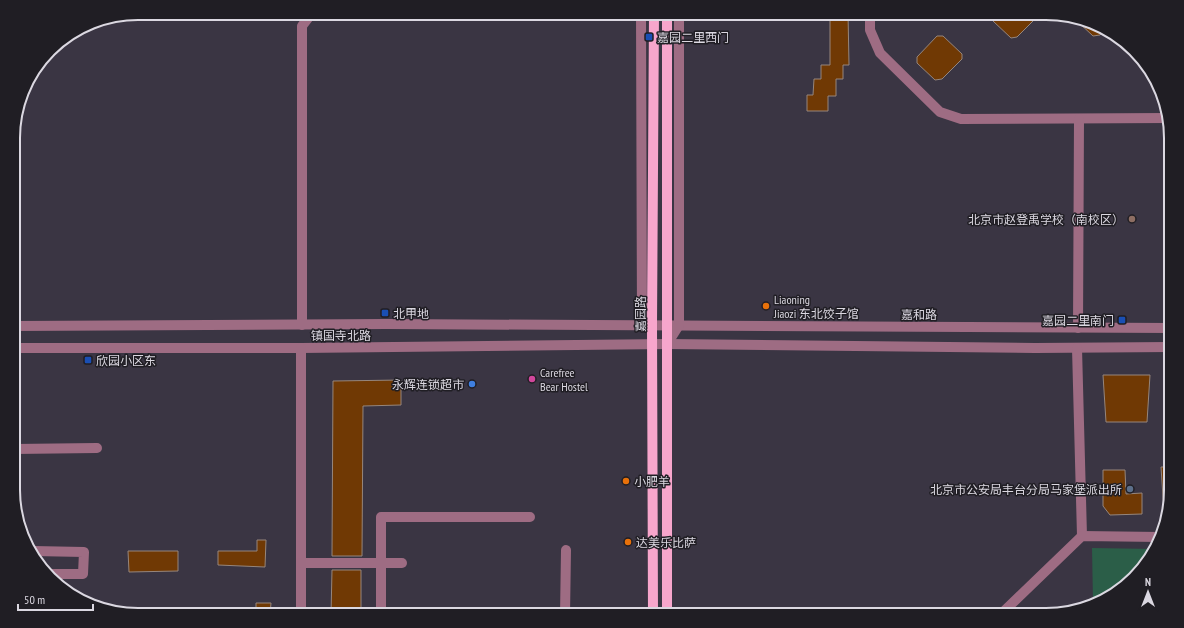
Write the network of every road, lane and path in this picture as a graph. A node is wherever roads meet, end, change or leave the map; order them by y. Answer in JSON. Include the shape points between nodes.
{"nodes":[{"id":1,"x":307,"y":20,"type":"edge"},
{"id":2,"x":642,"y":20,"type":"edge"},
{"id":3,"x":654,"y":20,"type":"edge"},
{"id":4,"x":666,"y":20,"type":"edge"},
{"id":5,"x":679,"y":20,"type":"edge"},
{"id":6,"x":870,"y":20,"type":"edge"},
{"id":7,"x":1079,"y":118,"type":"junction"},
{"id":8,"x":1162,"y":118,"type":"edge"},
{"id":9,"x":302,"y":325,"type":"junction"},
{"id":10,"x":642,"y":325,"type":"junction"},
{"id":11,"x":652,"y":325,"type":"junction"},
{"id":12,"x":20,"y":326,"type":"edge"},
{"id":13,"x":667,"y":326,"type":"junction"},
{"id":14,"x":679,"y":326,"type":"junction"},
{"id":15,"x":1078,"y":328,"type":"junction"},
{"id":16,"x":1164,"y":328,"type":"edge"},
{"id":17,"x":653,"y":344,"type":"junction"},
{"id":18,"x":667,"y":344,"type":"junction"},
{"id":19,"x":1164,"y":347,"type":"edge"},
{"id":20,"x":20,"y":348,"type":"edge"},
{"id":21,"x":301,"y":348,"type":"junction"},
{"id":22,"x":1077,"y":348,"type":"junction"},
{"id":23,"x":96,"y":448,"type":"dead end"},
{"id":24,"x":20,"y":450,"type":"edge"},
{"id":25,"x":530,"y":517,"type":"dead end"},
{"id":26,"x":1082,"y":536,"type":"junction"},
{"id":27,"x":1154,"y":537,"type":"edge"},
{"id":28,"x":566,"y":550,"type":"dead end"},
{"id":29,"x":37,"y":551,"type":"edge"},
{"id":30,"x":301,"y":563,"type":"junction"},
{"id":31,"x":381,"y":563,"type":"junction"},
{"id":32,"x":402,"y":563,"type":"dead end"},
{"id":33,"x":55,"y":574,"type":"edge"},
{"id":34,"x":301,"y":608,"type":"edge"},
{"id":35,"x":381,"y":608,"type":"edge"},
{"id":36,"x":565,"y":608,"type":"edge"},
{"id":37,"x":653,"y":608,"type":"edge"},
{"id":38,"x":667,"y":608,"type":"edge"},
{"id":39,"x":1007,"y":608,"type":"edge"}],
"edges":[{"from":1,"to":9,"type":"street","via":[[302,26]]},
{"from":2,"to":10,"type":"street"},
{"from":3,"to":11,"type":"main road","name":"嘉园路"},
{"from":4,"to":13,"type":"main road"},
{"from":5,"to":14,"type":"street"},
{"from":6,"to":7,"type":"street","via":[[870,30],[880,53],[940,112],[961,119]]},
{"from":7,"to":8,"type":"street"},
{"from":7,"to":15,"type":"street"},
{"from":9,"to":10,"type":"street","name":"镇国寺北路"},
{"from":9,"to":12,"type":"street","name":"镇国寺北路"},
{"from":10,"to":11,"type":"street","name":"镇国寺北路"},
{"from":11,"to":13,"type":"street","name":"镇国寺北路"},
{"from":11,"to":17,"type":"main road","name":"嘉园路"},
{"from":13,"to":14,"type":"street","name":"嘉和路"},
{"from":13,"to":18,"type":"main road"},
{"from":14,"to":15,"type":"street","name":"嘉和路"},
{"from":14,"to":18,"type":"street"},
{"from":15,"to":16,"type":"street","name":"嘉和路"},
{"from":17,"to":18,"type":"street","name":"镇国寺北路"},
{"from":17,"to":21,"type":"street","name":"镇国寺北路"},
{"from":17,"to":37,"type":"main road","name":"嘉园路"},
{"from":18,"to":22,"type":"street"},
{"from":18,"to":38,"type":"main road"},
{"from":19,"to":22,"type":"street"},
{"from":20,"to":21,"type":"street","name":"镇国寺北路"},
{"from":21,"to":30,"type":"street"},
{"from":22,"to":26,"type":"street"},
{"from":23,"to":24,"type":"street"},
{"from":25,"to":31,"type":"street","via":[[381,517]]},
{"from":26,"to":27,"type":"street"},
{"from":26,"to":39,"type":"street"},
{"from":28,"to":36,"type":"street"},
{"from":29,"to":33,"type":"street","via":[[84,552],[83,574]]},
{"from":30,"to":31,"type":"street"},
{"from":30,"to":34,"type":"street"},
{"from":31,"to":32,"type":"street"},
{"from":31,"to":35,"type":"street"}]}
